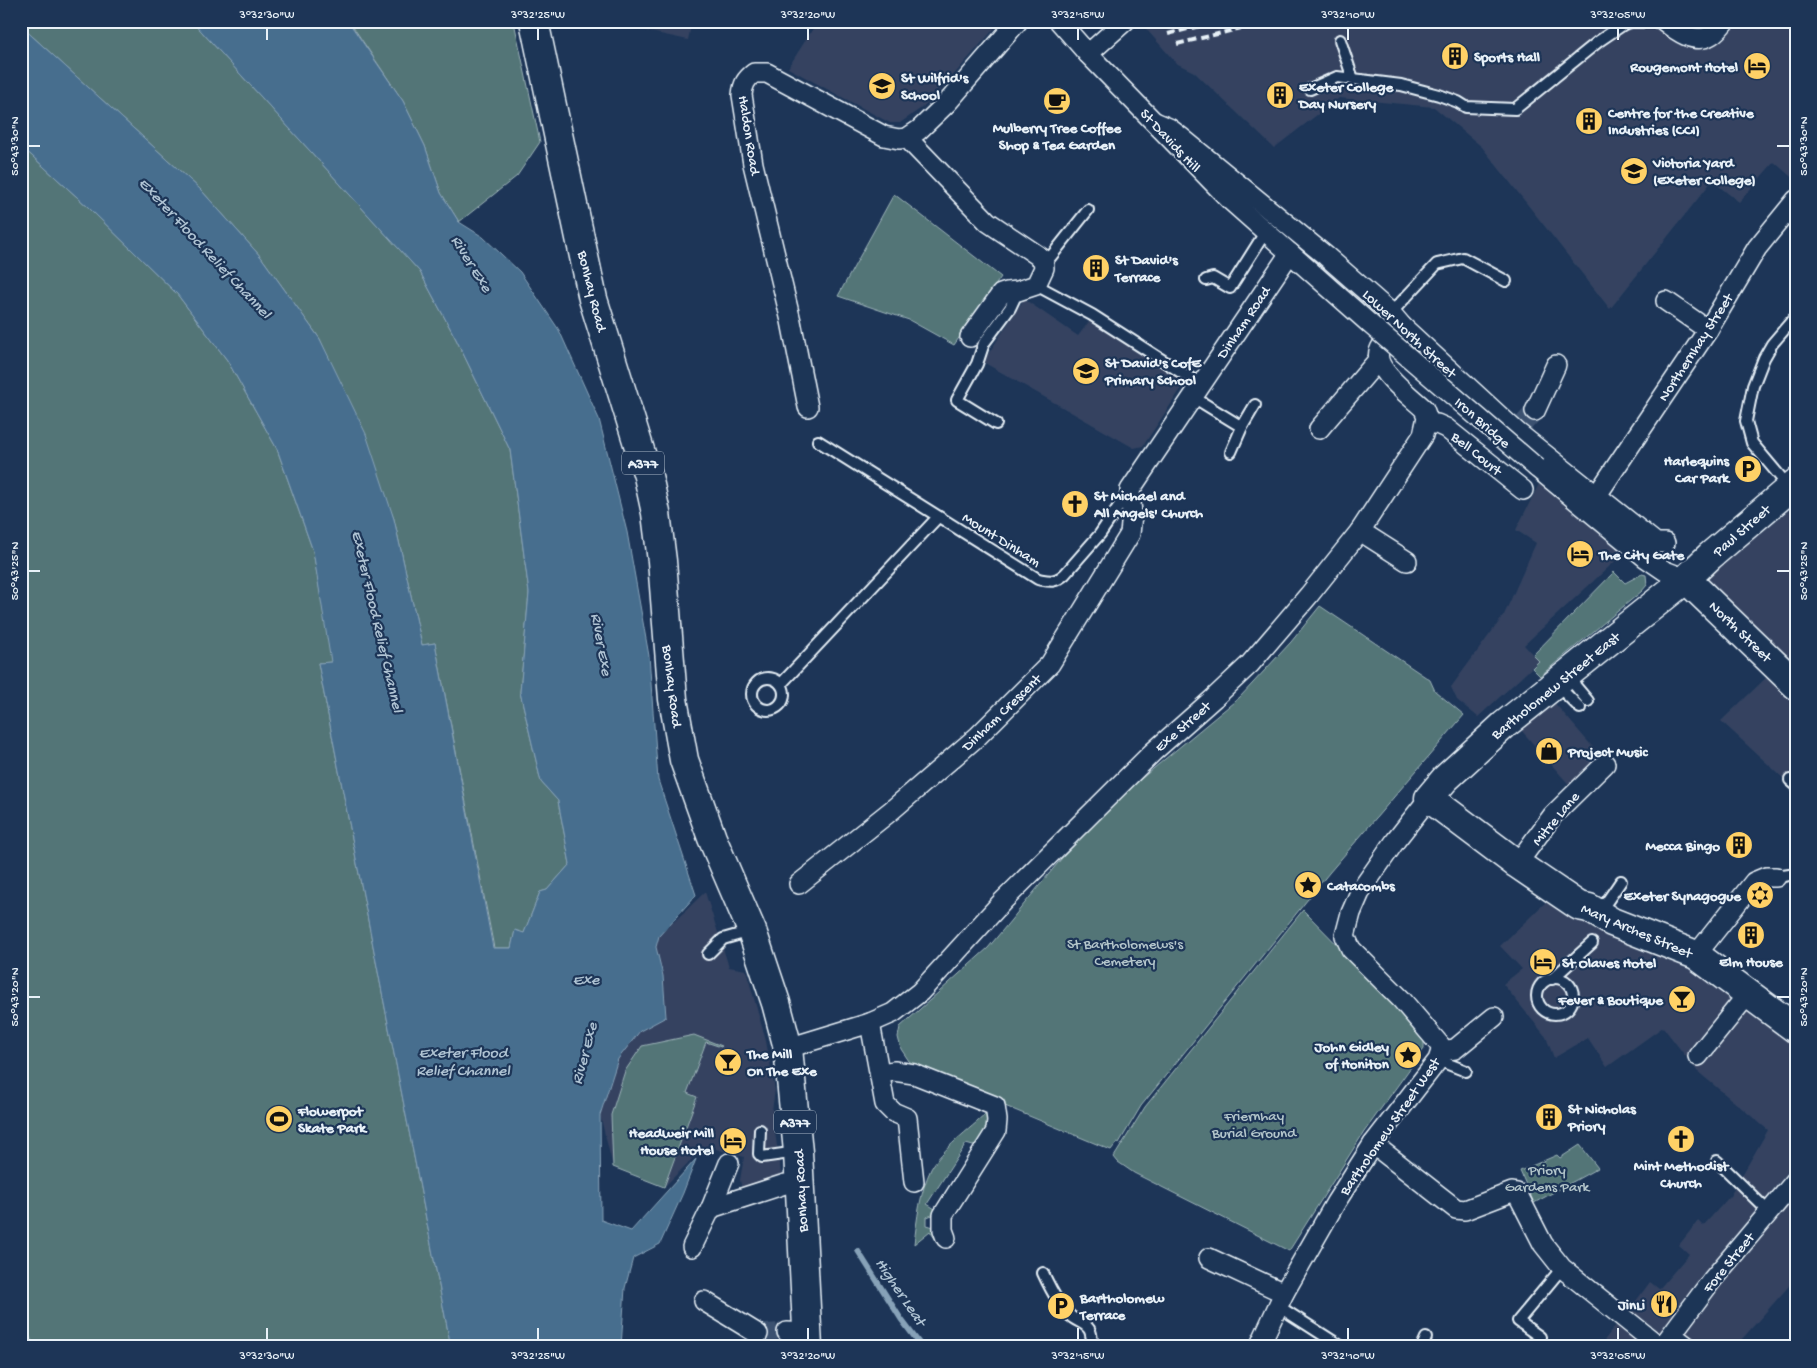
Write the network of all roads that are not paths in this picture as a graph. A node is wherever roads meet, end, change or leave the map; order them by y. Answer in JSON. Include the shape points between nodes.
{"nodes":[{"id":1,"x":534,"y":21,"type":"edge"},
{"id":2,"x":1018,"y":21,"type":"edge"},
{"id":3,"x":1059,"y":21,"type":"edge"},
{"id":4,"x":1125,"y":21,"type":"edge"},
{"id":5,"x":1725,"y":21,"type":"edge"},
{"id":6,"x":1664,"y":22,"type":"edge"},
{"id":7,"x":1340,"y":40,"type":"dead end"},
{"id":8,"x":1088,"y":54,"type":"junction"},
{"id":9,"x":1354,"y":79,"type":"junction"},
{"id":10,"x":1310,"y":88,"type":"dead end"},
{"id":11,"x":1155,"y":122,"type":"junction"},
{"id":12,"x":907,"y":138,"type":"junction"},
{"id":13,"x":1796,"y":200,"type":"edge"},
{"id":14,"x":1088,"y":210,"type":"dead end"},
{"id":15,"x":1266,"y":231,"type":"junction"},
{"id":16,"x":1290,"y":253,"type":"junction"},
{"id":17,"x":1045,"y":264,"type":"junction"},
{"id":18,"x":1206,"y":280,"type":"dead end"},
{"id":19,"x":1506,"y":281,"type":"dead end"},
{"id":20,"x":1027,"y":288,"type":"junction"},
{"id":21,"x":1666,"y":301,"type":"dead end"},
{"id":22,"x":1796,"y":316,"type":"edge"},
{"id":23,"x":1396,"y":319,"type":"junction"},
{"id":24,"x":1708,"y":330,"type":"junction"},
{"id":25,"x":970,"y":337,"type":"dead end"},
{"id":26,"x":1378,"y":360,"type":"junction"},
{"id":27,"x":1556,"y":366,"type":"dead end"},
{"id":28,"x":1197,"y":391,"type":"junction"},
{"id":29,"x":1255,"y":405,"type":"dead end"},
{"id":30,"x":808,"y":408,"type":"dead end"},
{"id":31,"x":1525,"y":422,"type":"junction"},
{"id":32,"x":996,"y":424,"type":"dead end"},
{"id":33,"x":1427,"y":424,"type":"junction"},
{"id":34,"x":1242,"y":427,"type":"junction"},
{"id":35,"x":1319,"y":429,"type":"dead end"},
{"id":36,"x":818,"y":441,"type":"dead end"},
{"id":37,"x":1231,"y":452,"type":"dead end"},
{"id":38,"x":1793,"y":485,"type":"edge"},
{"id":39,"x":1130,"y":490,"type":"junction"},
{"id":40,"x":1523,"y":490,"type":"dead end"},
{"id":41,"x":1597,"y":495,"type":"junction"},
{"id":42,"x":938,"y":516,"type":"junction"},
{"id":43,"x":1360,"y":531,"type":"junction"},
{"id":44,"x":1665,"y":542,"type":"dead end"},
{"id":45,"x":1407,"y":561,"type":"dead end"},
{"id":46,"x":1686,"y":579,"type":"junction"},
{"id":47,"x":1561,"y":680,"type":"junction"},
{"id":48,"x":781,"y":684,"type":"dead end"},
{"id":49,"x":1796,"y":685,"type":"edge"},
{"id":50,"x":1584,"y":705,"type":"dead end"},
{"id":51,"x":1602,"y":773,"type":"dead end"},
{"id":52,"x":1429,"y":798,"type":"junction"},
{"id":53,"x":1517,"y":864,"type":"junction"},
{"id":54,"x":1796,"y":874,"type":"edge"},
{"id":55,"x":1776,"y":877,"type":"joint"},
{"id":56,"x":1622,"y":881,"type":"dead end"},
{"id":57,"x":799,"y":884,"type":"dead end"},
{"id":58,"x":1589,"y":908,"type":"junction"},
{"id":59,"x":752,"y":931,"type":"junction"},
{"id":60,"x":1592,"y":943,"type":"dead end"},
{"id":61,"x":1686,"y":946,"type":"junction"},
{"id":62,"x":708,"y":954,"type":"dead end"},
{"id":63,"x":1552,"y":979,"type":"dead end"},
{"id":64,"x":1748,"y":994,"type":"junction"},
{"id":65,"x":1494,"y":1017,"type":"dead end"},
{"id":66,"x":870,"y":1023,"type":"junction"},
{"id":67,"x":1794,"y":1025,"type":"edge"},
{"id":68,"x":788,"y":1048,"type":"junction"},
{"id":69,"x":1439,"y":1055,"type":"junction"},
{"id":70,"x":1698,"y":1056,"type":"dead end"},
{"id":71,"x":1466,"y":1071,"type":"dead end"},
{"id":72,"x":880,"y":1073,"type":"junction"},
{"id":73,"x":760,"y":1130,"type":"dead end"},
{"id":74,"x":1373,"y":1144,"type":"junction"},
{"id":75,"x":798,"y":1152,"type":"junction"},
{"id":76,"x":1717,"y":1161,"type":"dead end"},
{"id":77,"x":729,"y":1163,"type":"dead end"},
{"id":78,"x":1796,"y":1180,"type":"edge"},
{"id":79,"x":914,"y":1182,"type":"dead end"},
{"id":80,"x":785,"y":1184,"type":"dead end"},
{"id":81,"x":711,"y":1208,"type":"junction"},
{"id":82,"x":1769,"y":1212,"type":"junction"},
{"id":83,"x":946,"y":1238,"type":"dead end"},
{"id":84,"x":692,"y":1247,"type":"dead end"},
{"id":85,"x":1209,"y":1258,"type":"dead end"},
{"id":86,"x":1562,"y":1268,"type":"junction"},
{"id":87,"x":1043,"y":1273,"type":"dead end"},
{"id":88,"x":1281,"y":1299,"type":"junction"},
{"id":89,"x":704,"y":1301,"type":"dead end"},
{"id":90,"x":758,"y":1334,"type":"tunnel mouth"},
{"id":91,"x":801,"y":1337,"type":"edge"},
{"id":92,"x":1540,"y":1337,"type":"dead end"},
{"id":93,"x":1665,"y":1343,"type":"edge"},
{"id":94,"x":1094,"y":1347,"type":"edge"},
{"id":95,"x":1258,"y":1347,"type":"edge"},
{"id":96,"x":1342,"y":1347,"type":"edge"},
{"id":97,"x":1688,"y":1347,"type":"edge"}],
"edges":[{"from":1,"to":59,"type":"main road","name":"Bonhay Road","number":"A377","via":[[594,299],[648,476],[656,513],[672,691],[684,760],[712,838]]},
{"from":2,"to":12,"type":"street","via":[[947,103]]},
{"from":3,"to":8,"type":"street","name":"St Davids Hill"},
{"from":4,"to":8,"type":"street"},
{"from":5,"to":6,"type":"street","via":[[1713,35],[1705,38],[1693,38]]},
{"from":6,"to":9,"type":"lane","via":[[1624,24],[1515,109],[1466,107],[1410,87]]},
{"from":7,"to":9,"type":"lane"},
{"from":8,"to":11,"type":"street","name":"St Davids Hill"},
{"from":9,"to":10,"type":"lane","via":[[1337,77]]},
{"from":11,"to":15,"type":"street","name":"St Davids Hill","via":[[1225,195]]},
{"from":11,"to":23,"type":"street","name":"Lower North Street","via":[[1170,128],[1326,256]]},
{"from":12,"to":17,"type":"street","via":[[988,222],[1044,260]]},
{"from":12,"to":30,"type":"street","name":"Haldon Road","via":[[884,136],[767,73],[754,73],[743,84],[753,164],[791,321]]},
{"from":13,"to":24,"type":"street","name":"Northernhay Street","via":[[1757,248]]},
{"from":14,"to":17,"type":"lane"},
{"from":15,"to":16,"type":"street","name":"St Davids Hill"},
{"from":15,"to":18,"type":"lane","via":[[1230,288],[1213,278]]},
{"from":16,"to":28,"type":"street","name":"Dinham Road"},
{"from":16,"to":46,"type":"street","name":"Iron Bridge","bridge":true,"via":[[1537,468],[1646,558],[1665,571]]},
{"from":17,"to":20,"type":"street"},
{"from":19,"to":23,"type":"lane","via":[[1463,258],[1437,264]]},
{"from":20,"to":25,"type":"street","via":[[1001,294]]},
{"from":20,"to":28,"type":"lane","via":[[1092,315]]},
{"from":20,"to":32,"type":"lane","via":[[984,343],[977,364],[957,400]]},
{"from":21,"to":24,"type":"street"},
{"from":22,"to":38,"type":"lane","via":[[1764,358],[1753,386],[1746,421],[1752,443]]},
{"from":23,"to":26,"type":"street","via":[[1380,349]]},
{"from":23,"to":31,"type":"street","name":"Lower North Street"},
{"from":24,"to":41,"type":"street","name":"Northernhay Street"},
{"from":26,"to":33,"type":"street","via":[[1383,371],[1424,409]]},
{"from":26,"to":35,"type":"street"},
{"from":27,"to":31,"type":"street"},
{"from":28,"to":34,"type":"lane"},
{"from":28,"to":39,"type":"street","name":"Dinham Road"},
{"from":29,"to":34,"type":"lane"},
{"from":31,"to":41,"type":"street","name":"Lower North Street"},
{"from":33,"to":40,"type":"street","name":"Bell Court","via":[[1446,428]]},
{"from":33,"to":43,"type":"street","name":"Exe Street","via":[[1424,435]]},
{"from":34,"to":37,"type":"lane"},
{"from":36,"to":42,"type":"lane","name":"Mount Dinham"},
{"from":38,"to":46,"type":"main road","name":"Paul Street"},
{"from":39,"to":42,"type":"lane","name":"Mount Dinham","via":[[1100,534],[1059,580],[1052,581],[1029,574]]},
{"from":39,"to":57,"type":"street","name":"Dinham Crescent","via":[[1130,534],[1050,664],[978,736]]},
{"from":41,"to":44,"type":"street","name":"Lower North Street","via":[[1656,542]]},
{"from":42,"to":48,"type":"lane","name":"Mount Dinham"},
{"from":43,"to":45,"type":"street"},
{"from":43,"to":66,"type":"street","name":"Exe Street","via":[[1250,664],[1153,752],[1003,901],[920,992],[893,1013]]},
{"from":46,"to":47,"type":"main road","name":"Bartholomew Street East"},
{"from":46,"to":49,"type":"main road","name":"North Street"},
{"from":47,"to":50,"type":"lane"},
{"from":47,"to":52,"type":"main road","name":"Bartholomew Street East","via":[[1470,755]]},
{"from":51,"to":53,"type":"street","name":"Mitre Lane","via":[[1553,815]]},
{"from":52,"to":53,"type":"main road","name":"Mary Arches Street"},
{"from":52,"to":69,"type":"street","name":"Bartholomew Street West","via":[[1361,890],[1345,936],[1351,949],[1402,999],[1440,1045]]},
{"from":53,"to":58,"type":"main road","name":"Mary Arches Street","via":[[1580,906]]},
{"from":54,"to":55,"type":"lane"},
{"from":55,"to":61,"type":"street","via":[[1754,882]]},
{"from":56,"to":58,"type":"lane","via":[[1606,902]]},
{"from":58,"to":61,"type":"main road","name":"Mary Arches Street","via":[[1607,927]]},
{"from":59,"to":62,"type":"lane","via":[[723,939]]},
{"from":59,"to":68,"type":"main road","name":"Bonhay Road","number":"A377"},
{"from":60,"to":63,"type":"lane"},
{"from":61,"to":64,"type":"main road","name":"Mary Arches Street"},
{"from":64,"to":67,"type":"main road","name":"Mary Arches Street"},
{"from":64,"to":70,"type":"street"},
{"from":65,"to":69,"type":"street","via":[[1455,1049]]},
{"from":66,"to":68,"type":"street","name":"Exe Street"},
{"from":66,"to":72,"type":"street"},
{"from":68,"to":75,"type":"main road","name":"Bonhay Road","number":"A377"},
{"from":69,"to":71,"type":"lane"},
{"from":69,"to":74,"type":"street","name":"Bartholomew Street West"},
{"from":72,"to":79,"type":"street","via":[[885,1104],[907,1118]]},
{"from":72,"to":83,"type":"street","via":[[914,1074],[996,1106],[996,1131],[943,1215]]},
{"from":73,"to":75,"type":"lane","via":[[759,1154],[762,1156]]},
{"from":74,"to":86,"type":"street","via":[[1456,1209],[1465,1210],[1512,1192],[1517,1193],[1543,1244]]},
{"from":74,"to":88,"type":"street","name":"Bartholomew Street West"},
{"from":75,"to":91,"type":"main road","name":"Bonhay Road","number":"A377"},
{"from":76,"to":82,"type":"lane"},
{"from":77,"to":81,"type":"street"},
{"from":78,"to":82,"type":"street","name":"Fore Street"},
{"from":80,"to":81,"type":"street"},
{"from":81,"to":84,"type":"street"},
{"from":82,"to":93,"type":"street","name":"Fore Street"},
{"from":85,"to":88,"type":"street"},
{"from":86,"to":92,"type":"lane","via":[[1518,1321]]},
{"from":86,"to":93,"type":"street"},
{"from":87,"to":94,"type":"lane","via":[[1056,1298],[1073,1318],[1083,1322],[1091,1332]]},
{"from":88,"to":95,"type":"street","name":"Bartholomew Street West"},
{"from":88,"to":96,"type":"lane"},
{"from":89,"to":90,"type":"street"},
{"from":93,"to":97,"type":"street"}]}
